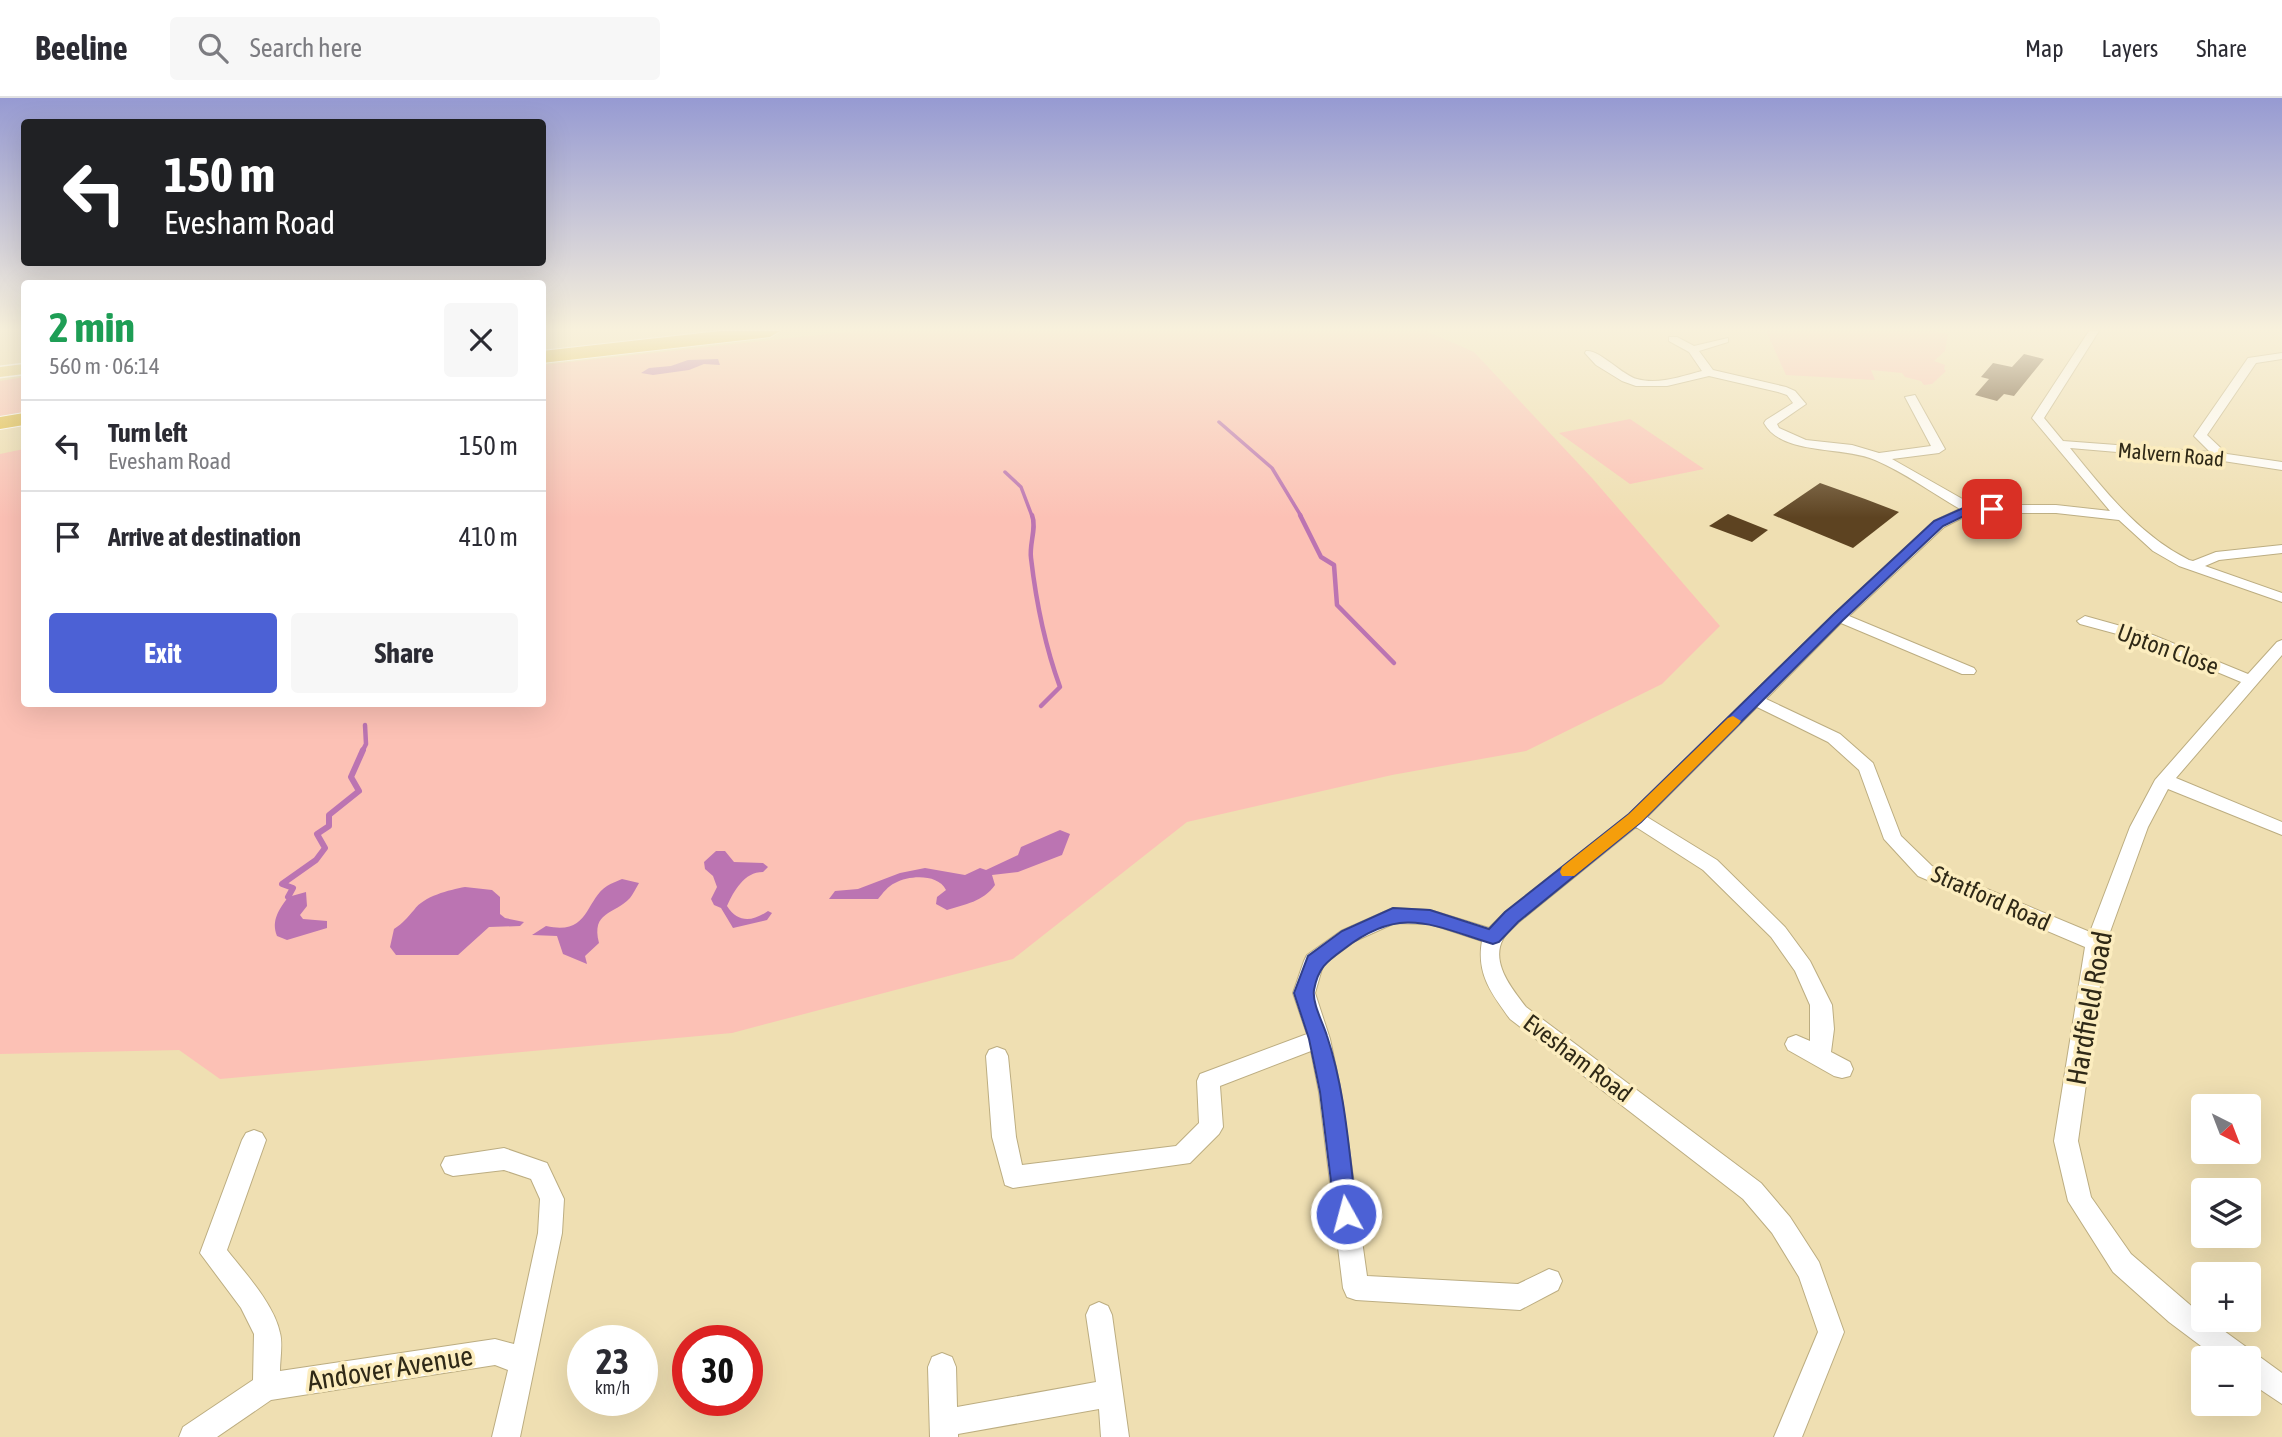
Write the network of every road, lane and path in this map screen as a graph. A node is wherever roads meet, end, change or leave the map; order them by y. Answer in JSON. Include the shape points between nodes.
{"nodes":[{"id":1,"x":1791,"y":393,"type":"edge"},
{"id":2,"x":2053,"y":393,"type":"edge"},
{"id":3,"x":2229,"y":393,"type":"edge"},
{"id":4,"x":1911,"y":397,"type":"dead end"},
{"id":5,"x":21,"y":420,"type":"edge"},
{"id":6,"x":0,"y":423,"type":"edge"},
{"id":7,"x":21,"y":430,"type":"edge"},
{"id":8,"x":0,"y":434,"type":"edge"},
{"id":9,"x":2060,"y":444,"type":"junction"},
{"id":10,"x":1879,"y":457,"type":"junction"},
{"id":11,"x":2223,"y":457,"type":"junction"},
{"id":12,"x":2282,"y":466,"type":"edge"},
{"id":13,"x":1970,"y":509,"type":"junction"},
{"id":14,"x":2125,"y":517,"type":"junction"},
{"id":15,"x":2282,"y":550,"type":"edge"},
{"id":16,"x":2195,"y":566,"type":"junction"},
{"id":17,"x":2282,"y":598,"type":"edge"},
{"id":18,"x":1839,"y":617,"type":"junction"},
{"id":19,"x":2085,"y":622,"type":"dead end"},
{"id":20,"x":2282,"y":645,"type":"edge"},
{"id":21,"x":1968,"y":671,"type":"dead end"},
{"id":22,"x":2250,"y":680,"type":"junction"},
{"id":23,"x":1755,"y":700,"type":"junction"},
{"id":24,"x":2164,"y":780,"type":"junction"},
{"id":25,"x":1635,"y":818,"type":"junction"},
{"id":26,"x":2282,"y":829,"type":"edge"},
{"id":27,"x":1493,"y":937,"type":"junction"},
{"id":28,"x":2096,"y":943,"type":"junction"},
{"id":29,"x":1319,"y":1039,"type":"junction"},
{"id":30,"x":1796,"y":1044,"type":"dead end"},
{"id":31,"x":997,"y":1056,"type":"dead end"},
{"id":32,"x":1819,"y":1057,"type":"junction"},
{"id":33,"x":1842,"y":1069,"type":"dead end"},
{"id":34,"x":254,"y":1140,"type":"dead end"},
{"id":35,"x":453,"y":1165,"type":"dead end"},
{"id":36,"x":1549,"y":1280,"type":"dead end"},
{"id":37,"x":1099,"y":1315,"type":"dead end"},
{"id":38,"x":2223,"y":1346,"type":"edge"},
{"id":39,"x":524,"y":1361,"type":"junction"},
{"id":40,"x":942,"y":1367,"type":"dead end"},
{"id":41,"x":2261,"y":1375,"type":"edge"},
{"id":42,"x":266,"y":1387,"type":"junction"},
{"id":43,"x":2282,"y":1390,"type":"edge"},
{"id":44,"x":1111,"y":1393,"type":"junction"},
{"id":45,"x":944,"y":1430,"type":"edge"},
{"id":46,"x":193,"y":1437,"type":"edge"},
{"id":47,"x":506,"y":1437,"type":"edge"},
{"id":48,"x":1115,"y":1437,"type":"edge"},
{"id":49,"x":1788,"y":1437,"type":"edge"}],
"edges":[{"from":1,"to":10,"type":"street","via":[[1800,404],[1770,422],[1773,430],[1803,443]]},
{"from":2,"to":9,"type":"street","via":[[2038,418]]},
{"from":3,"to":11,"type":"street","via":[[2200,436]]},
{"from":4,"to":10,"type":"street","via":[[1939,449]]},
{"from":5,"to":6,"type":"highway"},
{"from":7,"to":8,"type":"highway"},
{"from":9,"to":11,"type":"street","name":"Malvern Road"},
{"from":9,"to":14,"type":"street"},
{"from":10,"to":13,"type":"street"},
{"from":11,"to":12,"type":"street","name":"Malvern Road"},
{"from":13,"to":14,"type":"street","via":[[2056,509]]},
{"from":13,"to":18,"type":"street","via":[[1939,524]]},
{"from":14,"to":16,"type":"street","via":[[2159,549]]},
{"from":15,"to":16,"type":"street","via":[[2216,556]]},
{"from":16,"to":17,"type":"street"},
{"from":18,"to":21,"type":"street"},
{"from":18,"to":23,"type":"street"},
{"from":19,"to":22,"type":"street","name":"Upton Close","via":[[2148,638]]},
{"from":20,"to":22,"type":"street","name":"Hardfield Road"},
{"from":22,"to":24,"type":"street","name":"Hardfield Road"},
{"from":23,"to":25,"type":"street"},
{"from":23,"to":28,"type":"street","name":"Stratford Road","via":[[1834,737],[1867,766],[1893,839],[1926,871]]},
{"from":24,"to":26,"type":"street"},
{"from":24,"to":28,"type":"street","name":"Hardfield Road","via":[[2139,827]]},
{"from":25,"to":27,"type":"street"},
{"from":25,"to":32,"type":"street","via":[[1710,865],[1778,932],[1803,967],[1821,1005]]},
{"from":27,"to":29,"type":"street","via":[[1430,917],[1393,915],[1348,936],[1314,961],[1304,993]]},
{"from":27,"to":49,"type":"street","name":"Evesham Road","via":[[1490,954],[1495,982],[1518,1013],[1752,1191],[1781,1225],[1810,1271],[1831,1332]]},
{"from":28,"to":38,"type":"street","name":"Hardfield Road","via":[[2066,1141],[2080,1201],[2122,1263]]},
{"from":29,"to":31,"type":"street","via":[[1208,1081],[1211,1127],[1182,1156],[1013,1177],[1004,1137]]},
{"from":29,"to":36,"type":"street","via":[[1356,1288],[1520,1297]]},
{"from":30,"to":32,"type":"street"},
{"from":32,"to":33,"type":"street"},
{"from":34,"to":42,"type":"street","via":[[213,1253],[250,1299],[267,1333]]},
{"from":35,"to":39,"type":"street","via":[[504,1159],[539,1171],[552,1199],[550,1233]]},
{"from":37,"to":44,"type":"street"},
{"from":39,"to":42,"type":"street","name":"Andover Avenue","via":[[495,1352]]},
{"from":39,"to":47,"type":"street"},
{"from":40,"to":45,"type":"street"},
{"from":41,"to":43,"type":"street"},
{"from":42,"to":46,"type":"street","name":"Andover Avenue"},
{"from":44,"to":45,"type":"street"},
{"from":44,"to":48,"type":"street"}]}
